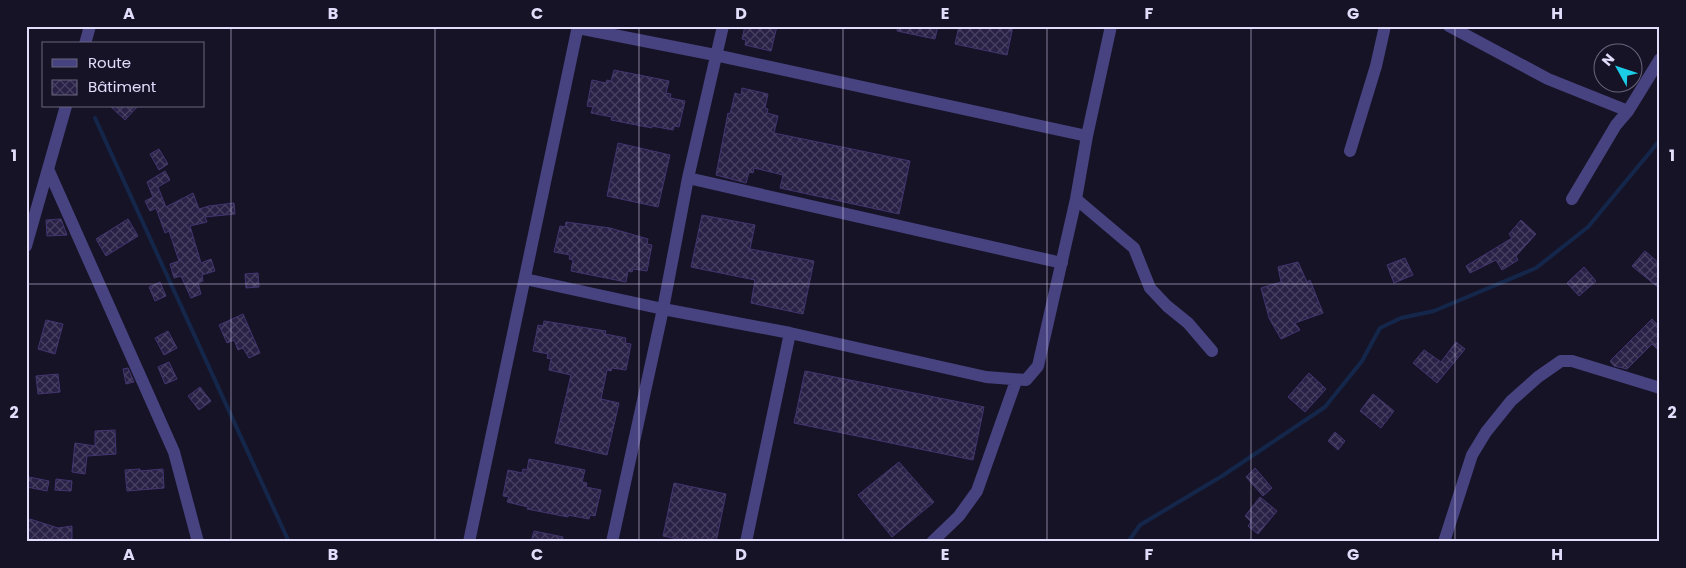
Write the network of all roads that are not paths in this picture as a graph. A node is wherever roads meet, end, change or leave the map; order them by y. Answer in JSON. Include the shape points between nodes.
{"nodes":[{"id":1,"x":90,"y":26,"type":"edge"},
{"id":2,"x":723,"y":26,"type":"edge"},
{"id":3,"x":1111,"y":26,"type":"edge"},
{"id":4,"x":1385,"y":26,"type":"edge"},
{"id":5,"x":1449,"y":26,"type":"edge"},
{"id":6,"x":578,"y":27,"type":"edge"},
{"id":7,"x":86,"y":42,"type":"edge"},
{"id":8,"x":716,"y":55,"type":"junction"},
{"id":9,"x":1660,"y":59,"type":"edge"},
{"id":10,"x":65,"y":108,"type":"edge"},
{"id":11,"x":1628,"y":111,"type":"junction"},
{"id":12,"x":1086,"y":136,"type":"junction"},
{"id":13,"x":1350,"y":151,"type":"dead end"},
{"id":14,"x":48,"y":169,"type":"junction"},
{"id":15,"x":688,"y":178,"type":"junction"},
{"id":16,"x":1076,"y":199,"type":"junction"},
{"id":17,"x":1572,"y":199,"type":"dead end"},
{"id":18,"x":26,"y":246,"type":"edge"},
{"id":19,"x":1062,"y":263,"type":"junction"},
{"id":20,"x":525,"y":279,"type":"junction"},
{"id":21,"x":663,"y":309,"type":"junction"},
{"id":22,"x":790,"y":333,"type":"junction"},
{"id":23,"x":1212,"y":351,"type":"dead end"},
{"id":24,"x":1016,"y":381,"type":"junction"},
{"id":25,"x":1660,"y":388,"type":"edge"},
{"id":26,"x":198,"y":542,"type":"edge"},
{"id":27,"x":469,"y":542,"type":"edge"},
{"id":28,"x":612,"y":542,"type":"edge"},
{"id":29,"x":746,"y":542,"type":"edge"},
{"id":30,"x":932,"y":542,"type":"edge"},
{"id":31,"x":1444,"y":542,"type":"edge"}],
"edges":[{"from":1,"to":7,"type":"street"},
{"from":2,"to":8,"type":"street"},
{"from":3,"to":12,"type":"street"},
{"from":4,"to":13,"type":"street"},
{"from":5,"to":11,"type":"street","via":[[1548,78]]},
{"from":6,"to":8,"type":"street"},
{"from":6,"to":20,"type":"street"},
{"from":8,"to":12,"type":"street"},
{"from":8,"to":15,"type":"street"},
{"from":9,"to":11,"type":"street"},
{"from":10,"to":14,"type":"street"},
{"from":11,"to":17,"type":"street"},
{"from":12,"to":16,"type":"street"},
{"from":14,"to":18,"type":"street"},
{"from":14,"to":26,"type":"street","via":[[174,452]]},
{"from":15,"to":19,"type":"street"},
{"from":15,"to":21,"type":"street"},
{"from":16,"to":19,"type":"street"},
{"from":16,"to":23,"type":"street","via":[[1134,248],[1150,288],[1188,323]]},
{"from":19,"to":24,"type":"street","via":[[1038,366],[1026,380]]},
{"from":20,"to":21,"type":"street"},
{"from":20,"to":27,"type":"street"},
{"from":21,"to":22,"type":"street"},
{"from":21,"to":28,"type":"street"},
{"from":22,"to":24,"type":"street"},
{"from":22,"to":29,"type":"street"},
{"from":24,"to":30,"type":"street","via":[[977,491],[959,516]]},
{"from":25,"to":31,"type":"street","via":[[1572,361],[1551,366],[1511,401],[1486,432],[1472,456]]}]}
